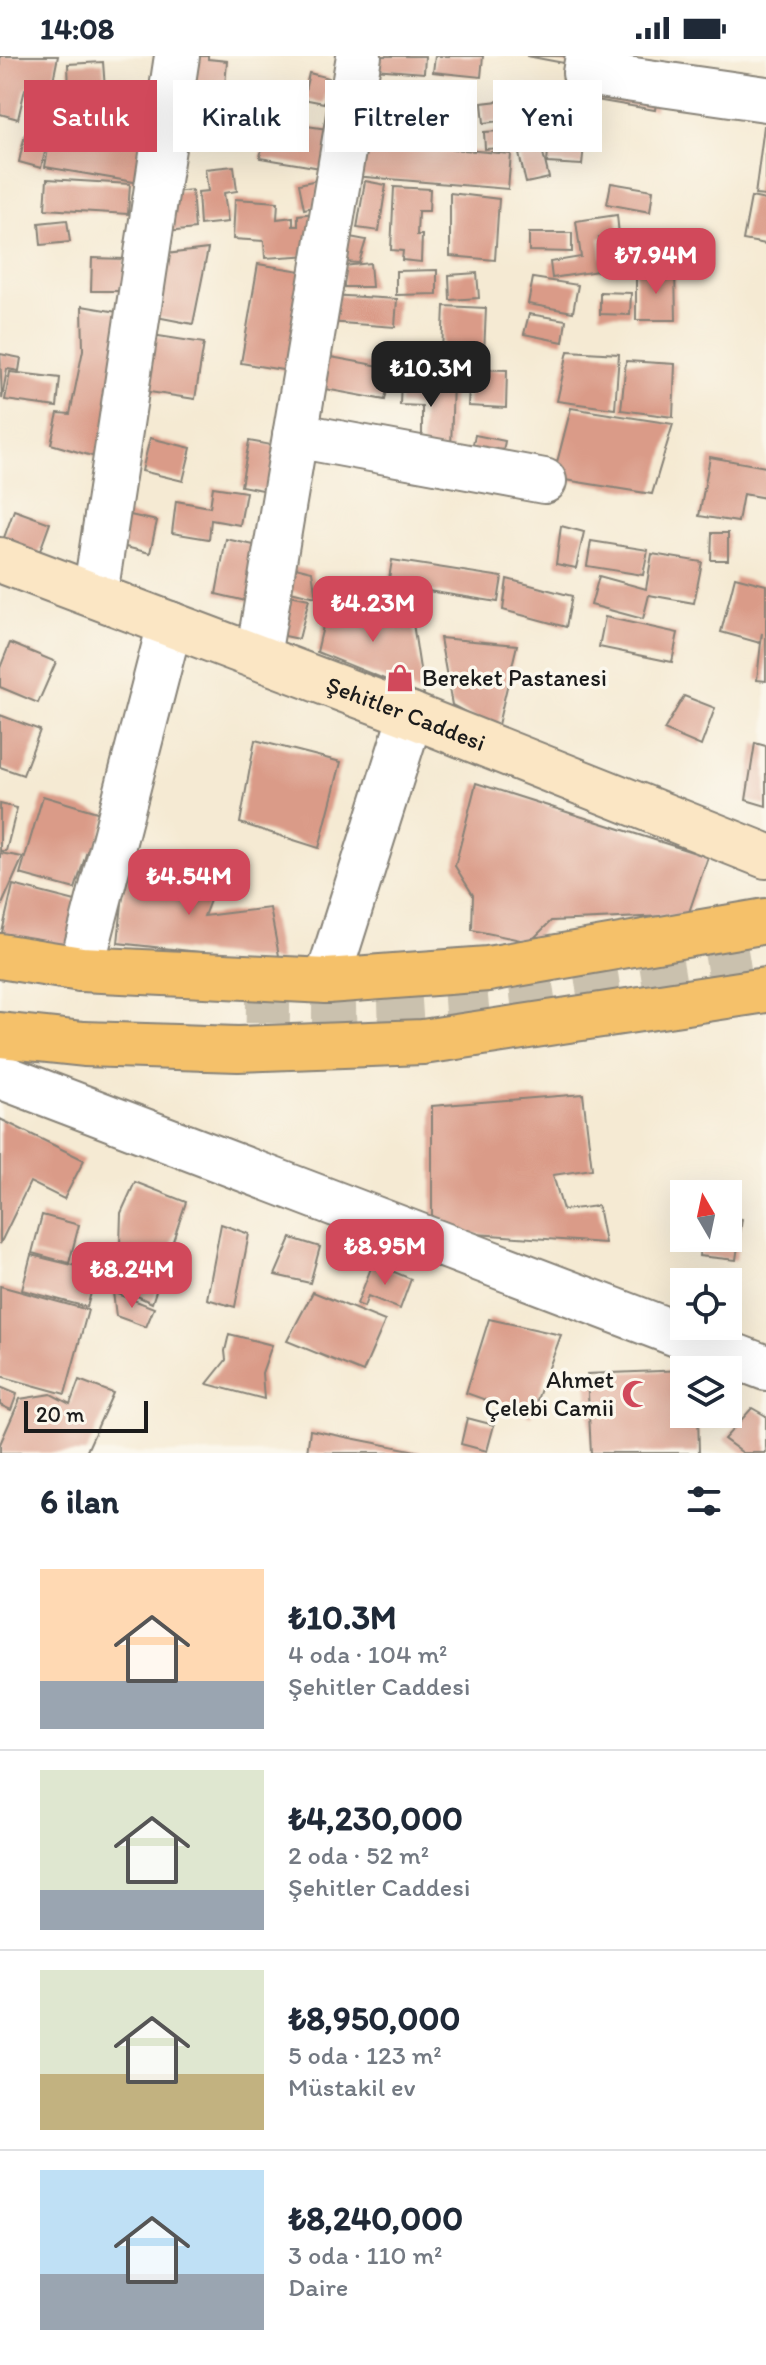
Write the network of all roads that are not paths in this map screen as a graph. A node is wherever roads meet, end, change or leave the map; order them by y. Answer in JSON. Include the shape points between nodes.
{"nodes":[{"id":1,"x":177,"y":56,"type":"edge"},
{"id":2,"x":359,"y":56,"type":"edge"},
{"id":3,"x":588,"y":56,"type":"edge"},
{"id":4,"x":766,"y":99,"type":"edge"},
{"id":5,"x":295,"y":435,"type":"junction"},
{"id":6,"x":544,"y":481,"type":"dead end"},
{"id":7,"x":0,"y":560,"type":"edge"},
{"id":8,"x":95,"y":595,"type":"junction"},
{"id":9,"x":170,"y":624,"type":"junction"},
{"id":10,"x":258,"y":656,"type":"junction"},
{"id":11,"x":411,"y":715,"type":"junction"},
{"id":12,"x":766,"y":856,"type":"edge"},
{"id":13,"x":766,"y":921,"type":"edge"},
{"id":14,"x":0,"y":956,"type":"edge"},
{"id":15,"x":81,"y":969,"type":"junction"},
{"id":16,"x":327,"y":981,"type":"junction"},
{"id":17,"x":0,"y":982,"type":"edge"},
{"id":18,"x":766,"y":990,"type":"edge"},
{"id":19,"x":246,"y":1001,"type":"tunnel mouth"},
{"id":20,"x":0,"y":1035,"type":"edge"},
{"id":21,"x":0,"y":1076,"type":"edge"},
{"id":22,"x":766,"y":1368,"type":"edge"}],
"edges":[{"from":1,"to":8,"type":"street"},
{"from":2,"to":5,"type":"street"},
{"from":3,"to":4,"type":"street","via":[[585,73]]},
{"from":5,"to":6,"type":"street"},
{"from":5,"to":10,"type":"street"},
{"from":7,"to":8,"type":"street","name":"Şehitler Caddesi"},
{"from":8,"to":9,"type":"street","name":"Şehitler Caddesi"},
{"from":9,"to":10,"type":"street","name":"Şehitler Caddesi"},
{"from":9,"to":15,"type":"street"},
{"from":10,"to":11,"type":"street","name":"Şehitler Caddesi"},
{"from":11,"to":12,"type":"street","name":"Şehitler Caddesi"},
{"from":11,"to":16,"type":"street"},
{"from":13,"to":16,"type":"main road","via":[[488,969]]},
{"from":14,"to":15,"type":"main road"},
{"from":15,"to":16,"type":"main road"},
{"from":17,"to":19,"type":"main road"},
{"from":18,"to":20,"type":"main road","via":[[423,1042],[238,1049],[84,1044]]},
{"from":21,"to":22,"type":"street"}]}
